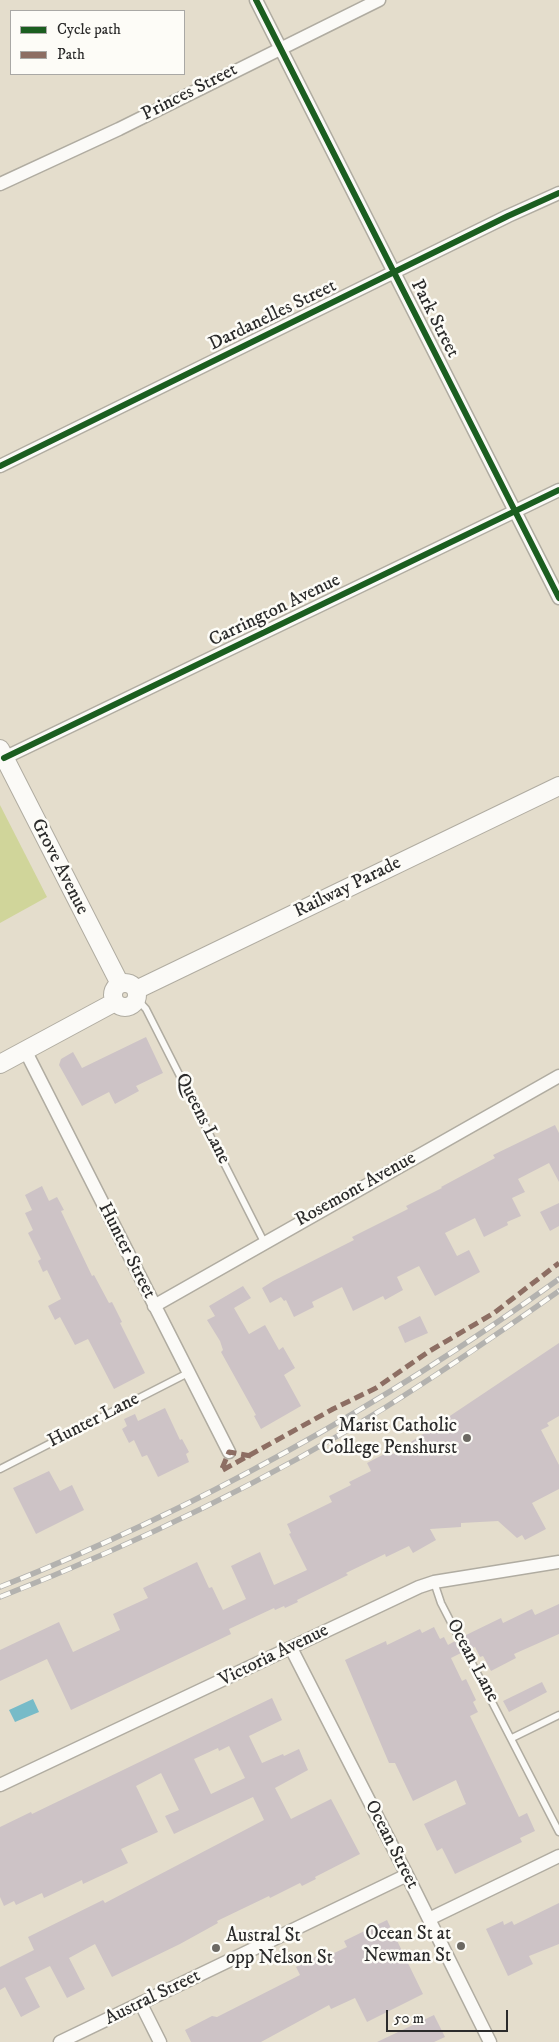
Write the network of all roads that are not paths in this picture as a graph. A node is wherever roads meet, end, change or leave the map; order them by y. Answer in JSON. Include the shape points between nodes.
{"nodes":[{"id":1,"x":256,"y":0,"type":"edge"},
{"id":2,"x":379,"y":0,"type":"edge"},
{"id":3,"x":280,"y":48,"type":"junction"},
{"id":4,"x":0,"y":184,"type":"edge"},
{"id":5,"x":559,"y":193,"type":"edge"},
{"id":6,"x":394,"y":274,"type":"junction"},
{"id":7,"x":0,"y":466,"type":"edge"},
{"id":8,"x":559,"y":490,"type":"edge"},
{"id":9,"x":515,"y":512,"type":"junction"},
{"id":10,"x":559,"y":598,"type":"edge"},
{"id":11,"x":2,"y":754,"type":"edge"},
{"id":12,"x":559,"y":786,"type":"edge"},
{"id":13,"x":131,"y":991,"type":"junction"},
{"id":14,"x":25,"y":1050,"type":"junction"},
{"id":15,"x":0,"y":1064,"type":"edge"},
{"id":16,"x":559,"y":1076,"type":"edge"},
{"id":17,"x":264,"y":1242,"type":"junction"},
{"id":18,"x":154,"y":1306,"type":"junction"},
{"id":19,"x":188,"y":1374,"type":"junction"},
{"id":20,"x":229,"y":1452,"type":"dead end"},
{"id":21,"x":0,"y":1469,"type":"edge"},
{"id":22,"x":559,"y":1562,"type":"edge"},
{"id":23,"x":434,"y":1582,"type":"junction"},
{"id":24,"x":291,"y":1648,"type":"junction"},
{"id":25,"x":559,"y":1715,"type":"edge"},
{"id":26,"x":512,"y":1738,"type":"junction"},
{"id":27,"x":0,"y":1785,"type":"edge"},
{"id":28,"x":559,"y":1832,"type":"edge"},
{"id":29,"x":559,"y":1856,"type":"edge"},
{"id":30,"x":408,"y":1875,"type":"junction"},
{"id":31,"x":429,"y":1919,"type":"junction"},
{"id":32,"x":141,"y":2004,"type":"junction"},
{"id":33,"x":60,"y":2042,"type":"edge"},
{"id":34,"x":160,"y":2042,"type":"edge"},
{"id":35,"x":490,"y":2042,"type":"edge"}],
"edges":[{"from":1,"to":3,"type":"street","name":"Park Street"},
{"from":2,"to":3,"type":"street","name":"Princes Street"},
{"from":3,"to":4,"type":"street","name":"Princes Street","via":[[119,129]]},
{"from":3,"to":6,"type":"street","name":"Park Street"},
{"from":5,"to":6,"type":"street","name":"Dardanelles Street"},
{"from":6,"to":7,"type":"street","name":"Dardanelles Street"},
{"from":6,"to":9,"type":"street","name":"Park Street"},
{"from":8,"to":9,"type":"street","name":"Carrington Avenue"},
{"from":9,"to":10,"type":"street","name":"Park Street"},
{"from":9,"to":11,"type":"street","name":"Carrington Avenue"},
{"from":11,"to":13,"type":"street","name":"Grove Avenue"},
{"from":12,"to":13,"type":"street","name":"Railway Parade"},
{"from":13,"to":14,"type":"street","name":"Railway Parade","via":[[132,1005],[125,1007],[115,1002]]},
{"from":13,"to":17,"type":"lane","name":"Queens Lane","via":[[146,1009]]},
{"from":14,"to":15,"type":"street"},
{"from":14,"to":18,"type":"street","name":"Hunter Street"},
{"from":16,"to":17,"type":"street","name":"Rosemont Avenue"},
{"from":17,"to":18,"type":"street","name":"Rosemont Avenue"},
{"from":18,"to":19,"type":"street","name":"Hunter Street"},
{"from":19,"to":20,"type":"street","name":"Hunter Street"},
{"from":19,"to":21,"type":"lane","name":"Hunter Lane"},
{"from":22,"to":23,"type":"street","name":"Victoria Avenue"},
{"from":23,"to":24,"type":"street","name":"Victoria Avenue"},
{"from":23,"to":26,"type":"lane","name":"Ocean Lane"},
{"from":24,"to":27,"type":"street","name":"Victoria Avenue"},
{"from":24,"to":30,"type":"street","name":"Ocean Street"},
{"from":25,"to":26,"type":"lane"},
{"from":26,"to":28,"type":"lane","name":"Ocean Lane"},
{"from":29,"to":31,"type":"street"},
{"from":30,"to":31,"type":"street","name":"Ocean Street"},
{"from":30,"to":32,"type":"street","name":"Austral Street"},
{"from":31,"to":35,"type":"street","name":"Ocean Street"},
{"from":32,"to":33,"type":"street","name":"Austral Street"},
{"from":32,"to":34,"type":"street"}]}
